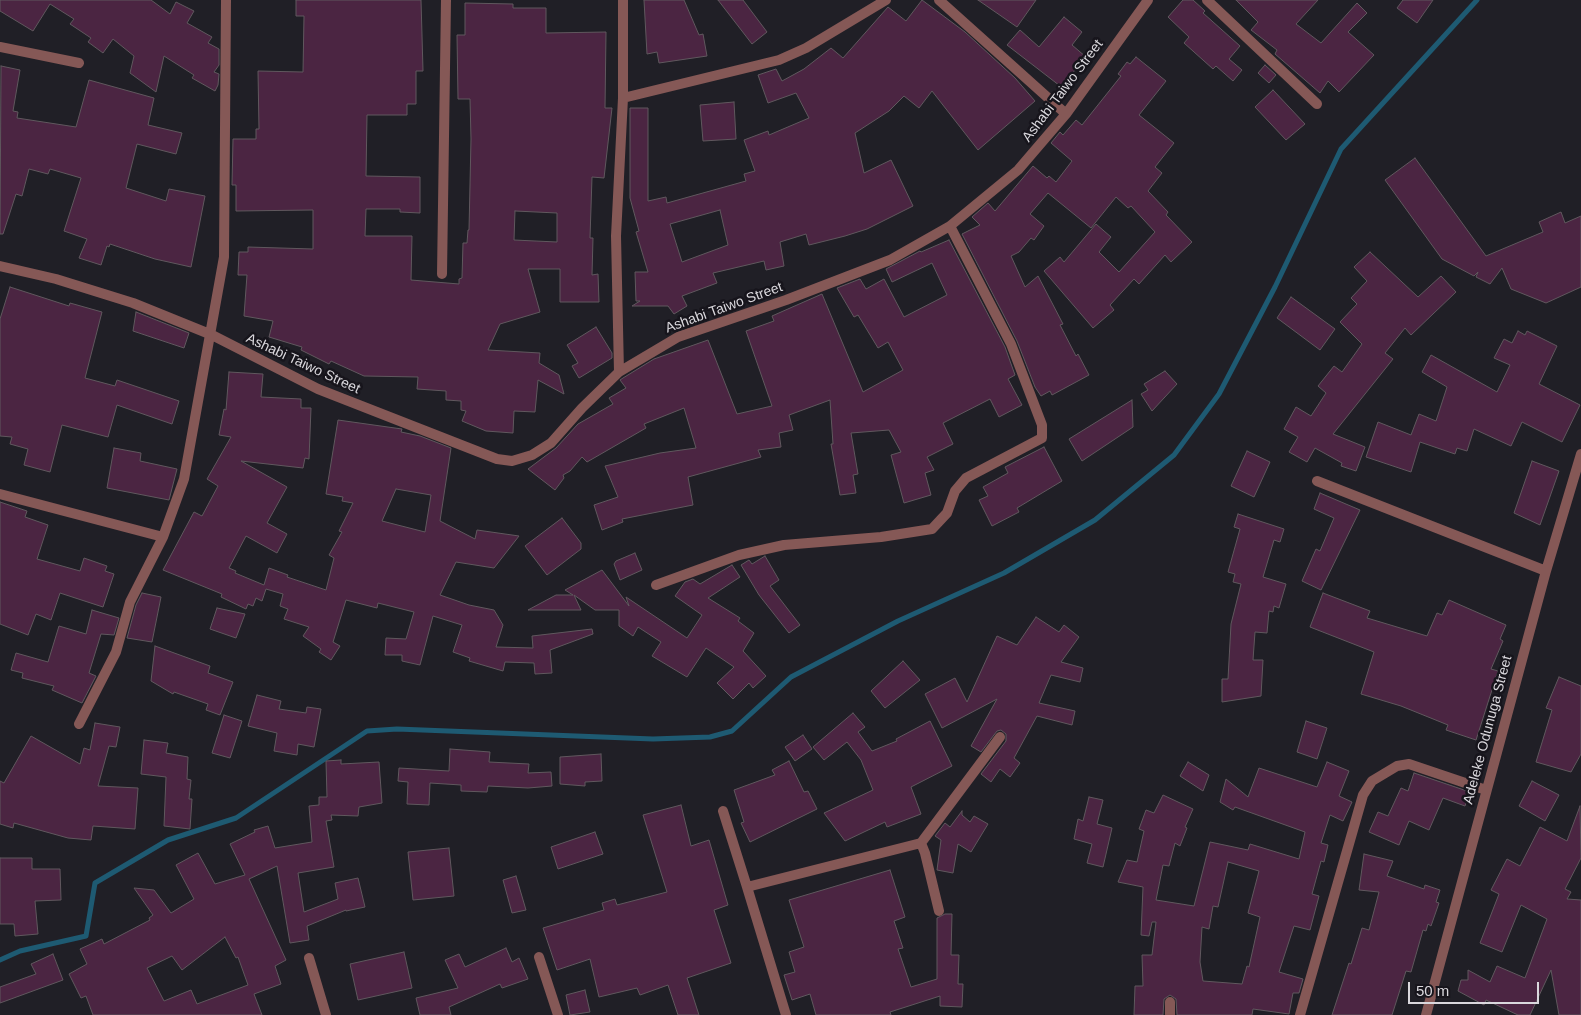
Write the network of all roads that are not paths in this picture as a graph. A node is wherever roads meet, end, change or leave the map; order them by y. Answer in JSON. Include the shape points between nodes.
{"nodes":[{"id":1,"x":226,"y":0,"type":"edge"},
{"id":2,"x":446,"y":0,"type":"edge"},
{"id":3,"x":623,"y":0,"type":"edge"},
{"id":4,"x":886,"y":0,"type":"edge"},
{"id":5,"x":939,"y":0,"type":"edge"},
{"id":6,"x":1148,"y":0,"type":"edge"},
{"id":7,"x":1207,"y":0,"type":"edge"},
{"id":8,"x":0,"y":47,"type":"edge"},
{"id":9,"x":79,"y":63,"type":"dead end"},
{"id":10,"x":623,"y":98,"type":"junction"},
{"id":11,"x":1317,"y":104,"type":"dead end"},
{"id":12,"x":1066,"y":114,"type":"junction"},
{"id":13,"x":950,"y":226,"type":"junction"},
{"id":14,"x":0,"y":266,"type":"edge"},
{"id":15,"x":442,"y":274,"type":"dead end"},
{"id":16,"x":212,"y":335,"type":"junction"},
{"id":17,"x":619,"y":372,"type":"junction"},
{"id":18,"x":1581,"y":454,"type":"edge"},
{"id":19,"x":1317,"y":481,"type":"dead end"},
{"id":20,"x":0,"y":494,"type":"edge"},
{"id":21,"x":163,"y":537,"type":"junction"},
{"id":22,"x":1546,"y":571,"type":"junction"},
{"id":23,"x":656,"y":585,"type":"dead end"},
{"id":24,"x":79,"y":724,"type":"dead end"},
{"id":25,"x":1000,"y":737,"type":"dead end"},
{"id":26,"x":1486,"y":790,"type":"junction"},
{"id":27,"x":723,"y":811,"type":"dead end"},
{"id":28,"x":921,"y":843,"type":"junction"},
{"id":29,"x":747,"y":887,"type":"junction"},
{"id":30,"x":939,"y":911,"type":"dead end"},
{"id":31,"x":538,"y":957,"type":"dead end"},
{"id":32,"x":309,"y":958,"type":"dead end"},
{"id":33,"x":1170,"y":1002,"type":"dead end"},
{"id":34,"x":326,"y":1015,"type":"edge"},
{"id":35,"x":558,"y":1015,"type":"edge"},
{"id":36,"x":786,"y":1015,"type":"edge"},
{"id":37,"x":1170,"y":1015,"type":"edge"},
{"id":38,"x":1300,"y":1015,"type":"edge"},
{"id":39,"x":1426,"y":1015,"type":"edge"}],
"edges":[{"from":1,"to":16,"type":"street","via":[[224,258]]},
{"from":2,"to":15,"type":"street"},
{"from":3,"to":10,"type":"street"},
{"from":4,"to":10,"type":"street","via":[[806,48],[779,60]]},
{"from":5,"to":12,"type":"street"},
{"from":6,"to":12,"type":"street","name":"Ashabi Taiwo Street"},
{"from":7,"to":11,"type":"street"},
{"from":8,"to":9,"type":"street"},
{"from":10,"to":17,"type":"street","via":[[616,236]]},
{"from":12,"to":13,"type":"street","name":"Ashabi Taiwo Street","via":[[1018,170]]},
{"from":13,"to":17,"type":"street","name":"Ashabi Taiwo Street","via":[[890,260],[678,337]]},
{"from":13,"to":23,"type":"street","via":[[1011,344],[1044,431],[1042,438],[966,478],[956,491],[947,513],[932,529],[784,545],[739,555]]},
{"from":14,"to":16,"type":"street","name":"Ashabi Taiwo Street","via":[[133,303]]},
{"from":16,"to":17,"type":"street","name":"Ashabi Taiwo Street","via":[[318,389],[497,459],[512,461],[532,455],[551,443]]},
{"from":16,"to":21,"type":"street","via":[[184,479]]},
{"from":18,"to":22,"type":"street","name":"Adeleke Odunuga Street"},
{"from":19,"to":22,"type":"street"},
{"from":20,"to":21,"type":"street"},
{"from":21,"to":24,"type":"street","via":[[130,602],[116,652]]},
{"from":22,"to":26,"type":"street","name":"Adeleke Odunuga Street"},
{"from":25,"to":28,"type":"street"},
{"from":26,"to":38,"type":"street","via":[[1409,764],[1397,766],[1372,781],[1363,795]]},
{"from":26,"to":39,"type":"street","name":"Adeleke Odunuga Street"},
{"from":27,"to":29,"type":"street"},
{"from":28,"to":29,"type":"street"},
{"from":28,"to":30,"type":"street"},
{"from":29,"to":36,"type":"street"},
{"from":31,"to":35,"type":"street"},
{"from":32,"to":34,"type":"street"},
{"from":33,"to":37,"type":"street"}]}
